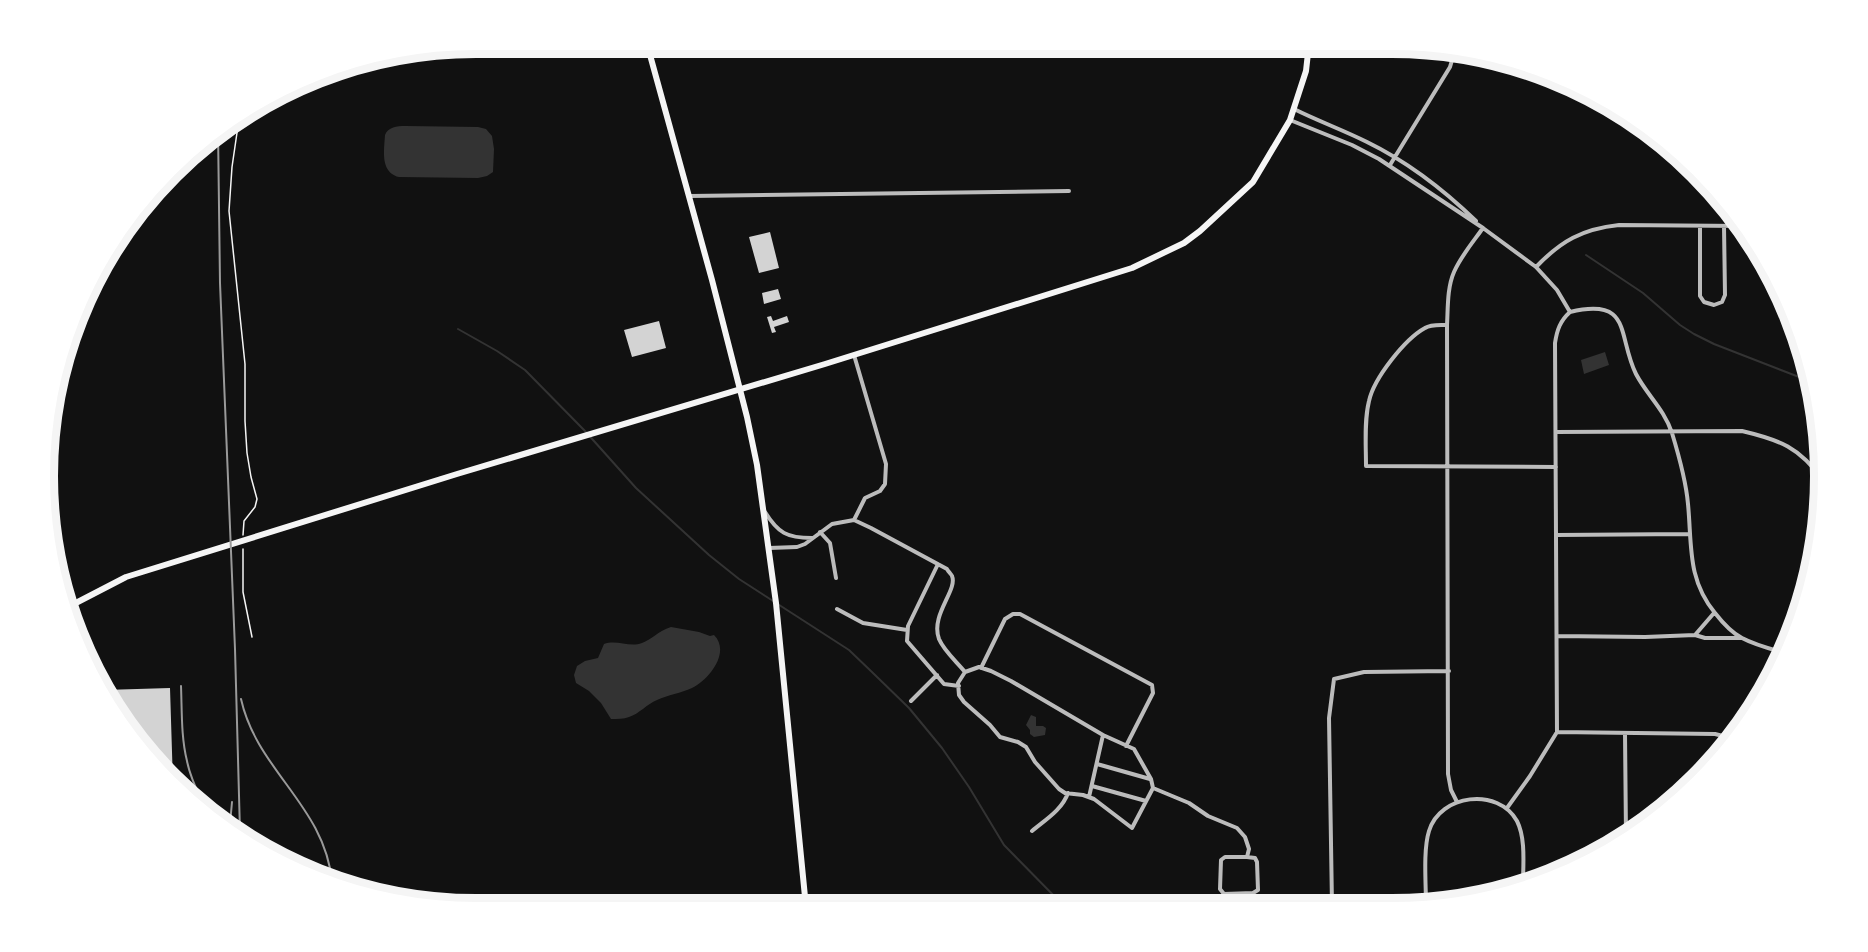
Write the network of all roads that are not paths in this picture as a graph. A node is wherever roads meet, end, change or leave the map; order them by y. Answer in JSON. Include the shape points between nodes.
{"nodes":[{"id":1,"x":650,"y":54,"type":"edge"},
{"id":2,"x":1308,"y":54,"type":"edge"},
{"id":3,"x":1452,"y":59,"type":"edge"},
{"id":4,"x":1294,"y":109,"type":"junction"},
{"id":5,"x":1290,"y":120,"type":"junction"},
{"id":6,"x":1395,"y":157,"type":"junction"},
{"id":7,"x":1390,"y":165,"type":"junction"},
{"id":8,"x":1069,"y":191,"type":"dead end"},
{"id":9,"x":690,"y":196,"type":"junction"},
{"id":10,"x":1700,"y":226,"type":"junction"},
{"id":11,"x":1724,"y":226,"type":"junction"},
{"id":12,"x":1732,"y":226,"type":"edge"},
{"id":13,"x":1483,"y":228,"type":"junction"},
{"id":14,"x":1536,"y":267,"type":"junction"},
{"id":15,"x":1570,"y":312,"type":"junction"},
{"id":16,"x":1447,"y":325,"type":"junction"},
{"id":17,"x":854,"y":355,"type":"junction"},
{"id":18,"x":740,"y":389,"type":"junction"},
{"id":19,"x":1556,"y":432,"type":"junction"},
{"id":20,"x":1671,"y":432,"type":"junction"},
{"id":21,"x":1449,"y":467,"type":"junction"},
{"id":22,"x":1556,"y":467,"type":"junction"},
{"id":23,"x":1814,"y":468,"type":"edge"},
{"id":24,"x":764,"y":510,"type":"junction"},
{"id":25,"x":854,"y":520,"type":"junction"},
{"id":26,"x":820,"y":532,"type":"junction"},
{"id":27,"x":1689,"y":534,"type":"junction"},
{"id":28,"x":1556,"y":535,"type":"junction"},
{"id":29,"x":813,"y":538,"type":"junction"},
{"id":30,"x":769,"y":548,"type":"junction"},
{"id":31,"x":938,"y":564,"type":"junction"},
{"id":32,"x":836,"y":578,"type":"dead end"},
{"id":33,"x":74,"y":604,"type":"edge"},
{"id":34,"x":837,"y":609,"type":"dead end"},
{"id":35,"x":1714,"y":613,"type":"junction"},
{"id":36,"x":907,"y":630,"type":"junction"},
{"id":37,"x":1695,"y":635,"type":"junction"},
{"id":38,"x":1557,"y":636,"type":"junction"},
{"id":39,"x":1742,"y":638,"type":"junction"},
{"id":40,"x":1776,"y":650,"type":"edge"},
{"id":41,"x":981,"y":668,"type":"junction"},
{"id":42,"x":1449,"y":671,"type":"junction"},
{"id":43,"x":965,"y":672,"type":"junction"},
{"id":44,"x":937,"y":675,"type":"junction"},
{"id":45,"x":958,"y":686,"type":"junction"},
{"id":46,"x":911,"y":701,"type":"dead end"},
{"id":47,"x":1557,"y":732,"type":"junction"},
{"id":48,"x":1625,"y":733,"type":"junction"},
{"id":49,"x":1103,"y":735,"type":"junction"},
{"id":50,"x":1724,"y":736,"type":"edge"},
{"id":51,"x":1126,"y":746,"type":"junction"},
{"id":52,"x":1097,"y":764,"type":"junction"},
{"id":53,"x":1151,"y":779,"type":"junction"},
{"id":54,"x":1091,"y":786,"type":"junction"},
{"id":55,"x":1153,"y":788,"type":"junction"},
{"id":56,"x":1068,"y":793,"type":"junction"},
{"id":57,"x":1089,"y":797,"type":"junction"},
{"id":58,"x":1146,"y":801,"type":"junction"},
{"id":59,"x":1457,"y":802,"type":"junction"},
{"id":60,"x":1507,"y":808,"type":"junction"},
{"id":61,"x":1626,"y":827,"type":"edge"},
{"id":62,"x":1032,"y":831,"type":"dead end"},
{"id":63,"x":1248,"y":857,"type":"junction"},
{"id":64,"x":1523,"y":878,"type":"edge"},
{"id":65,"x":1426,"y":896,"type":"edge"},
{"id":66,"x":805,"y":898,"type":"edge"},
{"id":67,"x":1332,"y":898,"type":"edge"}],
"edges":[{"from":1,"to":9,"type":"main road"},
{"from":2,"to":4,"type":"main road"},
{"from":3,"to":6,"type":"street"},
{"from":4,"to":5,"type":"main road"},
{"from":4,"to":6,"type":"street"},
{"from":5,"to":7,"type":"street"},
{"from":5,"to":17,"type":"main road","via":[[1252,182],[1184,243],[1132,268]]},
{"from":6,"to":7,"type":"street"},
{"from":6,"to":13,"type":"street","via":[[1449,194]]},
{"from":7,"to":13,"type":"street"},
{"from":8,"to":9,"type":"street"},
{"from":9,"to":18,"type":"main road"},
{"from":10,"to":11,"type":"street"},
{"from":10,"to":11,"type":"street","via":[[1700,296],[1714,306],[1725,295]]},
{"from":10,"to":14,"type":"street","via":[[1600,227],[1565,242]]},
{"from":11,"to":12,"type":"street"},
{"from":13,"to":14,"type":"street"},
{"from":13,"to":16,"type":"street","via":[[1453,274]]},
{"from":14,"to":15,"type":"street"},
{"from":15,"to":19,"type":"street","via":[[1557,329],[1555,344]]},
{"from":15,"to":20,"type":"street","via":[[1605,309],[1616,317],[1637,374],[1663,412]]},
{"from":16,"to":21,"type":"street"},
{"from":16,"to":21,"type":"street","via":[[1427,326],[1406,343],[1380,377],[1369,399],[1366,466]]},
{"from":17,"to":18,"type":"main road"},
{"from":17,"to":25,"type":"street","via":[[886,464],[885,484],[865,498]]},
{"from":18,"to":24,"type":"main road"},
{"from":18,"to":33,"type":"main road","via":[[126,577]]},
{"from":19,"to":20,"type":"street"},
{"from":19,"to":22,"type":"street"},
{"from":20,"to":23,"type":"street","via":[[1742,431],[1767,437],[1795,449]]},
{"from":20,"to":27,"type":"street","via":[[1685,488]]},
{"from":21,"to":22,"type":"street"},
{"from":21,"to":42,"type":"street"},
{"from":22,"to":28,"type":"street"},
{"from":24,"to":29,"type":"street","via":[[780,532]]},
{"from":24,"to":30,"type":"main road"},
{"from":25,"to":26,"type":"street","via":[[832,524]]},
{"from":25,"to":31,"type":"street"},
{"from":26,"to":29,"type":"street"},
{"from":26,"to":32,"type":"street","via":[[830,543]]},
{"from":27,"to":28,"type":"street"},
{"from":27,"to":35,"type":"street","via":[[1696,580]]},
{"from":28,"to":38,"type":"street"},
{"from":29,"to":30,"type":"street","via":[[797,547]]},
{"from":30,"to":66,"type":"main road"},
{"from":31,"to":36,"type":"street"},
{"from":31,"to":43,"type":"street","via":[[952,576],[953,583],[937,630],[944,646]]},
{"from":34,"to":36,"type":"street","via":[[863,623]]},
{"from":35,"to":37,"type":"street"},
{"from":35,"to":39,"type":"street"},
{"from":36,"to":44,"type":"street","via":[[907,641]]},
{"from":37,"to":38,"type":"street"},
{"from":37,"to":39,"type":"street"},
{"from":38,"to":47,"type":"street"},
{"from":39,"to":40,"type":"street"},
{"from":41,"to":43,"type":"street"},
{"from":41,"to":49,"type":"street","via":[[1011,681]]},
{"from":41,"to":51,"type":"street","via":[[1005,619],[1020,614],[1152,685],[1153,693]]},
{"from":42,"to":59,"type":"street","via":[[1448,774]]},
{"from":42,"to":67,"type":"street","via":[[1364,672],[1334,680],[1329,718]]},
{"from":43,"to":45,"type":"street"},
{"from":44,"to":45,"type":"street","via":[[944,684]]},
{"from":44,"to":46,"type":"street"},
{"from":45,"to":56,"type":"street","via":[[964,702],[1000,737],[1026,747],[1059,789]]},
{"from":47,"to":48,"type":"street"},
{"from":47,"to":60,"type":"street"},
{"from":48,"to":50,"type":"street"},
{"from":48,"to":61,"type":"street"},
{"from":49,"to":51,"type":"street"},
{"from":49,"to":52,"type":"street"},
{"from":51,"to":53,"type":"street","via":[[1134,749]]},
{"from":52,"to":53,"type":"street"},
{"from":52,"to":54,"type":"street"},
{"from":53,"to":55,"type":"street"},
{"from":54,"to":57,"type":"street"},
{"from":54,"to":58,"type":"street"},
{"from":55,"to":58,"type":"street"},
{"from":55,"to":63,"type":"street","via":[[1237,828],[1245,837]]},
{"from":56,"to":57,"type":"street"},
{"from":56,"to":62,"type":"street","via":[[1058,809]]},
{"from":57,"to":58,"type":"street","via":[[1132,828]]},
{"from":59,"to":60,"type":"street","via":[[1479,799]]},
{"from":59,"to":65,"type":"street","via":[[1435,818],[1429,830]]},
{"from":60,"to":64,"type":"street","via":[[1518,823],[1522,839]]},
{"from":63,"to":63,"type":"street","via":[[1257,862],[1258,890],[1224,894],[1220,889],[1221,860]]}]}
